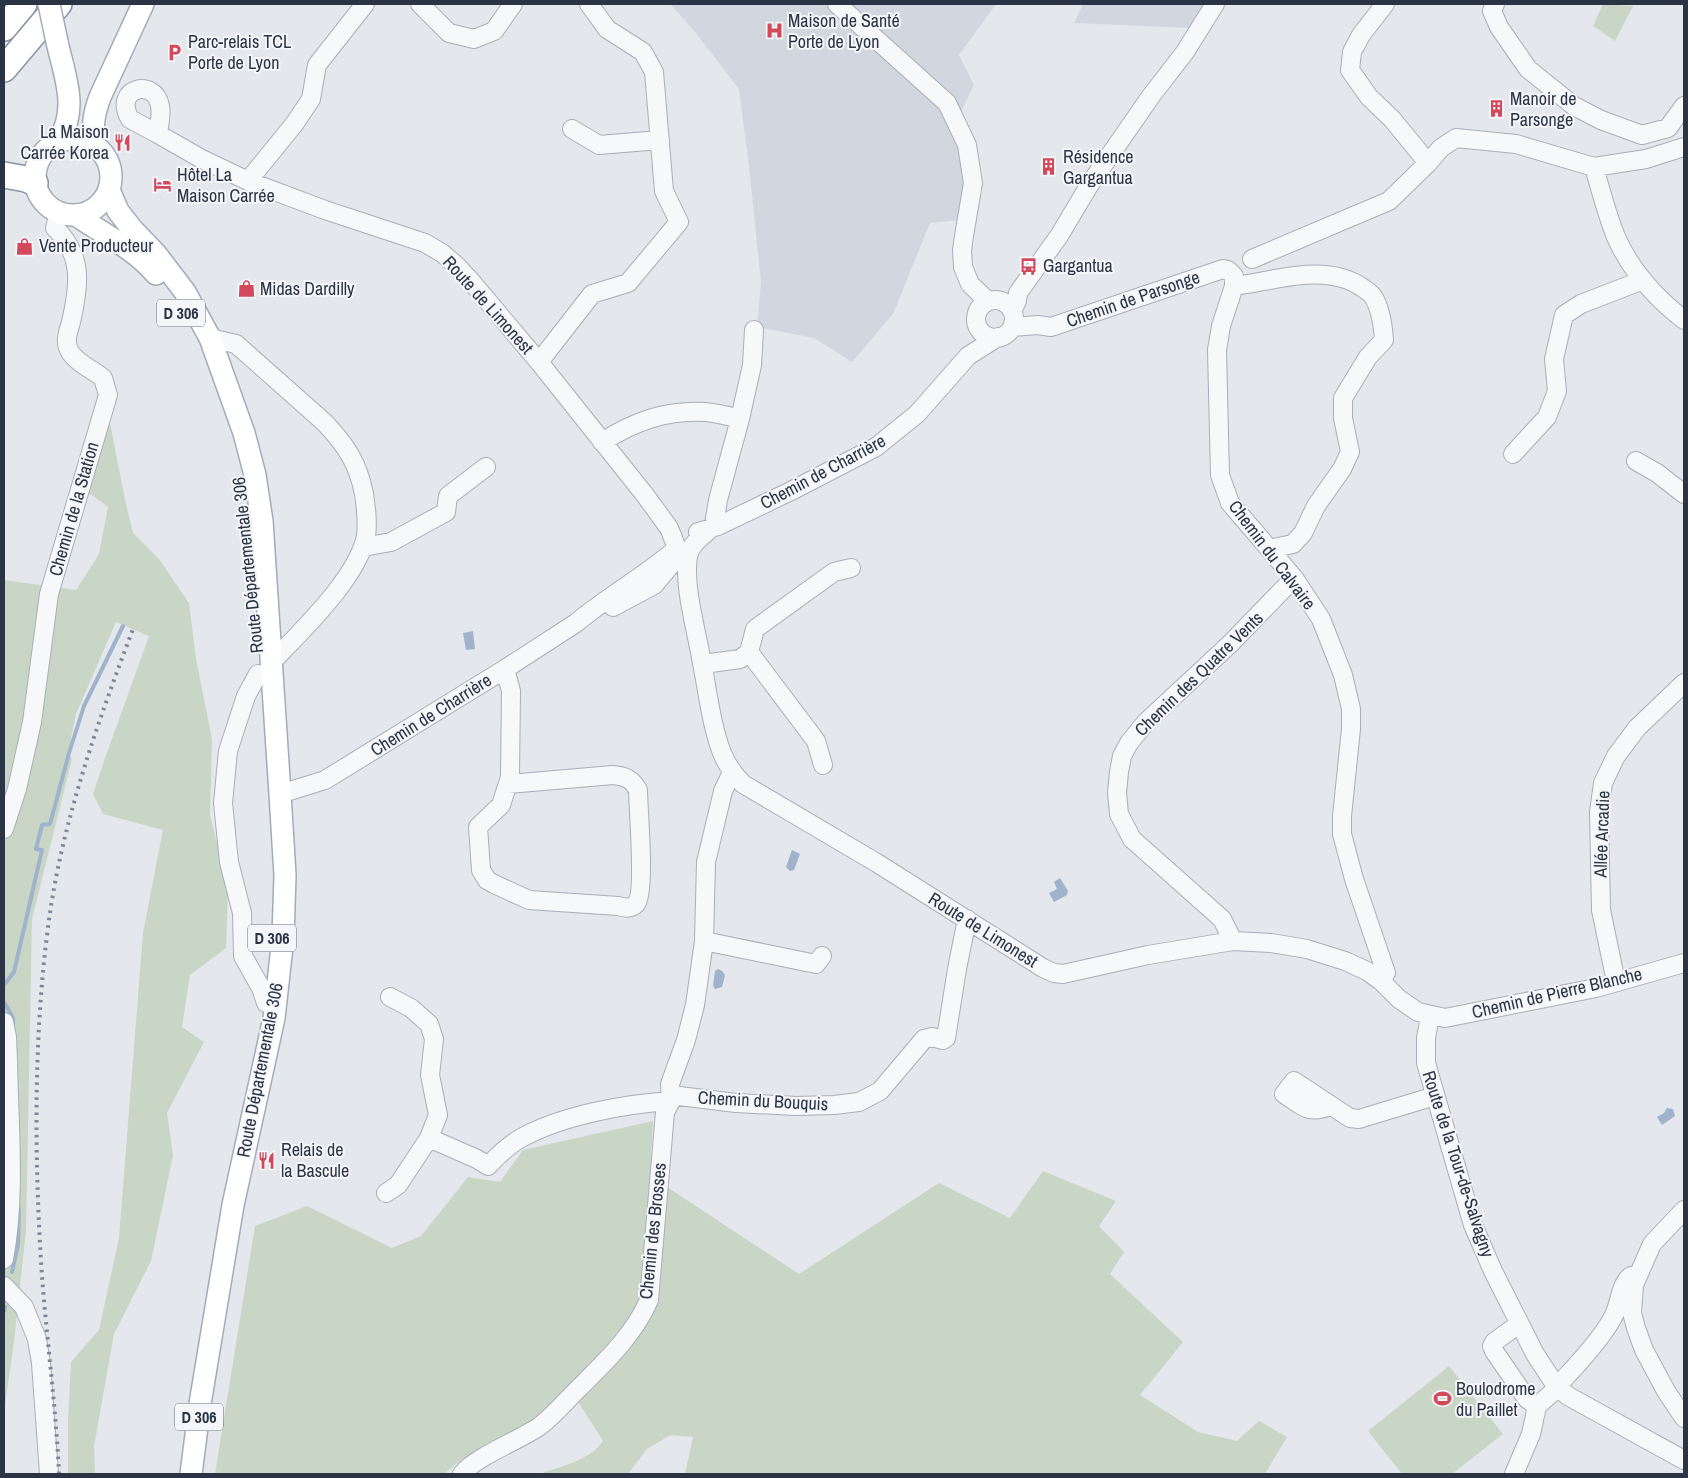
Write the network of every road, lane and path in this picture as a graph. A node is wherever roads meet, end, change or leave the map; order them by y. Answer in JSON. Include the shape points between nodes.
{"nodes":[{"id":1,"x":24,"y":4,"type":"edge"},
{"id":2,"x":49,"y":4,"type":"edge"},
{"id":3,"x":58,"y":4,"type":"edge"},
{"id":4,"x":144,"y":4,"type":"edge"},
{"id":5,"x":365,"y":4,"type":"edge"},
{"id":6,"x":420,"y":4,"type":"edge"},
{"id":7,"x":513,"y":4,"type":"edge"},
{"id":8,"x":589,"y":4,"type":"edge"},
{"id":9,"x":1215,"y":4,"type":"edge"},
{"id":10,"x":1385,"y":4,"type":"edge"},
{"id":11,"x":1495,"y":4,"type":"edge"},
{"id":12,"x":842,"y":7,"type":"edge"},
{"id":13,"x":4,"y":28,"type":"edge"},
{"id":14,"x":4,"y":68,"type":"edge"},
{"id":15,"x":1684,"y":106,"type":"edge"},
{"id":16,"x":572,"y":129,"type":"dead end"},
{"id":17,"x":158,"y":134,"type":"dead end"},
{"id":18,"x":660,"y":140,"type":"junction"},
{"id":19,"x":58,"y":142,"type":"junction"},
{"id":20,"x":95,"y":146,"type":"junction"},
{"id":21,"x":1684,"y":147,"type":"edge"},
{"id":22,"x":1428,"y":163,"type":"junction"},
{"id":23,"x":1594,"y":167,"type":"junction"},
{"id":24,"x":4,"y":175,"type":"edge"},
{"id":25,"x":248,"y":181,"type":"junction"},
{"id":26,"x":36,"y":183,"type":"junction"},
{"id":27,"x":109,"y":190,"type":"junction"},
{"id":28,"x":68,"y":214,"type":"junction"},
{"id":29,"x":967,"y":220,"type":"junction"},
{"id":30,"x":1252,"y":259,"type":"dead end"},
{"id":31,"x":1231,"y":278,"type":"junction"},
{"id":32,"x":1643,"y":280,"type":"junction"},
{"id":33,"x":1018,"y":292,"type":"junction"},
{"id":34,"x":993,"y":300,"type":"junction"},
{"id":35,"x":976,"y":320,"type":"junction"},
{"id":36,"x":1684,"y":320,"type":"edge"},
{"id":37,"x":1009,"y":323,"type":"junction"},
{"id":38,"x":754,"y":330,"type":"dead end"},
{"id":39,"x":210,"y":338,"type":"junction"},
{"id":40,"x":968,"y":356,"type":"junction"},
{"id":41,"x":539,"y":362,"type":"junction"},
{"id":42,"x":740,"y":418,"type":"junction"},
{"id":43,"x":602,"y":442,"type":"junction"},
{"id":44,"x":1513,"y":454,"type":"dead end"},
{"id":45,"x":1636,"y":461,"type":"dead end"},
{"id":46,"x":486,"y":467,"type":"dead end"},
{"id":47,"x":1684,"y":494,"type":"edge"},
{"id":48,"x":713,"y":528,"type":"junction"},
{"id":49,"x":363,"y":547,"type":"junction"},
{"id":50,"x":681,"y":548,"type":"junction"},
{"id":51,"x":1269,"y":549,"type":"junction"},
{"id":52,"x":851,"y":568,"type":"dead end"},
{"id":53,"x":1294,"y":578,"type":"junction"},
{"id":54,"x":576,"y":623,"type":"junction"},
{"id":55,"x":749,"y":652,"type":"junction"},
{"id":56,"x":703,"y":664,"type":"junction"},
{"id":57,"x":265,"y":668,"type":"junction"},
{"id":58,"x":505,"y":669,"type":"junction"},
{"id":59,"x":1684,"y":683,"type":"edge"},
{"id":60,"x":822,"y":765,"type":"dead end"},
{"id":61,"x":732,"y":772,"type":"junction"},
{"id":62,"x":508,"y":784,"type":"junction"},
{"id":63,"x":280,"y":794,"type":"junction"},
{"id":64,"x":4,"y":829,"type":"edge"},
{"id":65,"x":967,"y":919,"type":"junction"},
{"id":66,"x":704,"y":941,"type":"junction"},
{"id":67,"x":1234,"y":941,"type":"junction"},
{"id":68,"x":822,"y":956,"type":"dead end"},
{"id":69,"x":1684,"y":963,"type":"edge"},
{"id":70,"x":1380,"y":981,"type":"junction"},
{"id":71,"x":1616,"y":982,"type":"junction"},
{"id":72,"x":390,"y":997,"type":"dead end"},
{"id":73,"x":266,"y":1003,"type":"junction"},
{"id":74,"x":1430,"y":1016,"type":"junction"},
{"id":75,"x":4,"y":1022,"type":"edge"},
{"id":76,"x":1435,"y":1096,"type":"junction"},
{"id":77,"x":671,"y":1098,"type":"junction"},
{"id":78,"x":1330,"y":1106,"type":"dead end"},
{"id":79,"x":429,"y":1138,"type":"junction"},
{"id":80,"x":386,"y":1193,"type":"dead end"},
{"id":81,"x":1684,"y":1210,"type":"edge"},
{"id":82,"x":4,"y":1259,"type":"edge"},
{"id":83,"x":1640,"y":1270,"type":"junction"},
{"id":84,"x":4,"y":1286,"type":"edge"},
{"id":85,"x":1519,"y":1324,"type":"junction"},
{"id":86,"x":1559,"y":1383,"type":"junction"},
{"id":87,"x":1537,"y":1406,"type":"junction"},
{"id":88,"x":1684,"y":1418,"type":"edge"},
{"id":89,"x":1684,"y":1460,"type":"edge"},
{"id":90,"x":49,"y":1474,"type":"edge"},
{"id":91,"x":179,"y":1474,"type":"edge"},
{"id":92,"x":191,"y":1474,"type":"edge"},
{"id":93,"x":462,"y":1474,"type":"edge"},
{"id":94,"x":1514,"y":1474,"type":"edge"}],
"edges":[{"from":1,"to":13,"type":"highway"},
{"from":2,"to":19,"type":"main road","bridge":true,"via":[[70,108],[68,124]]},
{"from":3,"to":14,"type":"highway"},
{"from":4,"to":20,"type":"main road","via":[[97,105],[92,127]]},
{"from":5,"to":25,"type":"street","via":[[317,66],[311,99]]},
{"from":6,"to":7,"type":"street","via":[[449,33],[474,39],[494,31]]},
{"from":8,"to":18,"type":"street","via":[[607,29],[643,52],[654,72]]},
{"from":9,"to":33,"type":"street"},
{"from":10,"to":22,"type":"street","via":[[1352,52],[1350,70],[1369,97]]},
{"from":11,"to":15,"type":"street","via":[[1492,11],[1499,27],[1528,69],[1574,106],[1642,135],[1668,128]]},
{"from":12,"to":29,"type":"street","via":[[947,103],[967,145],[973,183]]},
{"from":16,"to":18,"type":"street","via":[[599,145]]},
{"from":17,"to":25,"type":"street","name":"Route de Limonest"},
{"from":18,"to":41,"type":"street","via":[[664,191],[679,222],[628,283],[592,294]]},
{"from":19,"to":20,"type":"main road","via":[[83,141]]},
{"from":19,"to":26,"type":"main road","via":[[40,159]]},
{"from":20,"to":27,"type":"main road","via":[[109,166]]},
{"from":21,"to":23,"type":"street","via":[[1646,159]]},
{"from":22,"to":23,"type":"street","via":[[1441,148],[1456,138],[1516,144]]},
{"from":22,"to":30,"type":"street","via":[[1389,201]]},
{"from":23,"to":32,"type":"street","via":[[1617,239]]},
{"from":24,"to":26,"type":"highway"},
{"from":25,"to":41,"type":"street","name":"Route de Limonest","via":[[425,243],[457,266]]},
{"from":26,"to":28,"type":"main road","via":[[43,201]]},
{"from":27,"to":28,"type":"main road","via":[[104,199],[87,213]]},
{"from":27,"to":39,"type":"main road","name":"Route Départementale 306","number":"D 306","via":[[118,211],[185,292]]},
{"from":28,"to":57,"type":"main road","name":"Route Départementale 306","number":"D 306","via":[[123,245],[156,274],[200,349],[224,409],[241,480]]},
{"from":28,"to":64,"type":"street","name":"Chemin de la Station","via":[[55,228],[67,242],[77,267],[76,296],[67,339],[69,350],[74,358],[103,378],[108,395],[49,594],[32,722]]},
{"from":29,"to":34,"type":"street","via":[[963,267],[970,284]]},
{"from":29,"to":35,"type":"street","via":[[958,240],[954,262]]},
{"from":31,"to":37,"type":"street","name":"Chemin de Parsonge","via":[[1223,269],[1215,271],[1052,327]]},
{"from":31,"to":51,"type":"street","name":"Chemin du Calvaire","via":[[1217,350],[1220,475],[1230,503]]},
{"from":31,"to":51,"type":"street","name":"Chemin de Parsonge","via":[[1326,276],[1353,281],[1372,295],[1382,318],[1384,340],[1368,357],[1342,398],[1350,452],[1342,469],[1293,544]]},
{"from":32,"to":36,"type":"street"},
{"from":32,"to":44,"type":"street","via":[[1581,304],[1564,315],[1554,359],[1557,391],[1547,417]]},
{"from":33,"to":34,"type":"street"},
{"from":33,"to":37,"type":"street"},
{"from":34,"to":35,"type":"street","via":[[980,306]]},
{"from":34,"to":37,"type":"street","via":[[1008,306]]},
{"from":35,"to":37,"type":"street","via":[[979,330],[987,336]]},
{"from":35,"to":40,"type":"street","name":"Chemin de Charrière"},
{"from":37,"to":40,"type":"street","name":"Chemin de Charrière"},
{"from":38,"to":42,"type":"street","via":[[752,365]]},
{"from":39,"to":49,"type":"street","name":"Route Départementale 306","via":[[236,344],[338,436],[352,456],[362,485],[367,521]]},
{"from":39,"to":57,"type":"main road","name":"Route Départementale 306","number":"D 306","via":[[234,403],[255,475],[264,547]]},
{"from":40,"to":48,"type":"street","name":"Chemin de Charrière","via":[[918,414],[886,440],[795,490]]},
{"from":41,"to":43,"type":"street","name":"Route de Limonest"},
{"from":42,"to":43,"type":"street","via":[[706,412],[671,413],[644,420]]},
{"from":42,"to":48,"type":"street"},
{"from":43,"to":50,"type":"street","name":"Route de Limonest"},
{"from":45,"to":47,"type":"street"},
{"from":46,"to":49,"type":"street","via":[[448,496],[446,512],[392,542]]},
{"from":48,"to":50,"type":"street","name":"Chemin de Charrière"},
{"from":49,"to":57,"type":"street","name":"Route Départementale 306","via":[[343,585]]},
{"from":50,"to":54,"type":"street","name":"Chemin de Charrière"},
{"from":50,"to":54,"type":"street","name":"Chemin de Charrière","via":[[654,585]]},
{"from":50,"to":56,"type":"street","name":"Route de Limonest","via":[[687,566]]},
{"from":51,"to":53,"type":"street","name":"Chemin du Calvaire"},
{"from":52,"to":55,"type":"street","via":[[834,572],[755,629]]},
{"from":53,"to":67,"type":"street","name":"Chemin des Quatre Vents","via":[[1230,644],[1146,722],[1122,756],[1117,794],[1119,814],[1132,839],[1222,919]]},
{"from":53,"to":70,"type":"street","name":"Chemin du Calvaire","via":[[1321,619],[1337,657],[1351,710],[1342,834],[1386,973]]},
{"from":54,"to":58,"type":"street","name":"Chemin de Charrière"},
{"from":55,"to":56,"type":"street","via":[[740,658]]},
{"from":55,"to":60,"type":"street","via":[[816,741]]},
{"from":56,"to":61,"type":"street","name":"Route de Limonest","via":[[711,715],[722,753]]},
{"from":57,"to":63,"type":"main road","name":"Route Départementale 306","number":"D 306"},
{"from":57,"to":73,"type":"main road","name":"Route Départementale 306","number":"D 306","via":[[272,959]]},
{"from":57,"to":73,"type":"street","name":"Route Départementale 306","via":[[246,696],[228,752],[223,803],[229,862],[242,913],[243,956]]},
{"from":58,"to":62,"type":"street","via":[[511,690]]},
{"from":58,"to":63,"type":"street","name":"Chemin de Charrière","via":[[324,780]]},
{"from":59,"to":71,"type":"street","name":"Allée Arcadie","via":[[1637,728],[1616,756],[1603,783],[1600,812],[1601,910]]},
{"from":61,"to":65,"type":"street","name":"Route de Limonest","via":[[743,784]]},
{"from":61,"to":66,"type":"street","name":"Chemin des Brosses","via":[[723,792],[706,862]]},
{"from":62,"to":62,"type":"street","via":[[501,805],[478,827],[480,863],[488,880],[529,900],[628,908],[636,904],[641,861],[638,790],[633,782],[612,775]]},
{"from":63,"to":92,"type":"main road","name":"Route Départementale 306","number":"D 306","via":[[285,875],[283,938],[274,1018],[233,1205]]},
{"from":65,"to":67,"type":"street","name":"Route de Limonest","via":[[1027,958],[1054,973],[1063,974],[1148,955]]},
{"from":65,"to":77,"type":"street","name":"Chemin du Bouquis","via":[[946,1038],[924,1039],[880,1091],[859,1102],[834,1105],[796,1106]]},
{"from":66,"to":68,"type":"street","via":[[816,964]]},
{"from":66,"to":77,"type":"street","name":"Chemin des Brosses","via":[[695,1005],[670,1084]]},
{"from":67,"to":70,"type":"street","name":"Route de Limonest","via":[[1271,943],[1314,951],[1355,965]]},
{"from":69,"to":71,"type":"street","name":"Chemin de Pierre Blanche"},
{"from":70,"to":74,"type":"street","name":"Route de Limonest","via":[[1399,999]]},
{"from":71,"to":74,"type":"street","name":"Chemin de Pierre Blanche","via":[[1457,1017]]},
{"from":72,"to":79,"type":"street","via":[[411,1008],[429,1024],[434,1039],[430,1075],[438,1115]]},
{"from":73,"to":91,"type":"main road","name":"Route Départementale 306","number":"D 306","via":[[223,1205]]},
{"from":74,"to":76,"type":"street","name":"Route de la Tour-de-Salvagny","via":[[1425,1053]]},
{"from":75,"to":82,"type":"street","via":[[8,1060],[11,1203]]},
{"from":76,"to":78,"type":"street","via":[[1359,1119],[1350,1118]]},
{"from":76,"to":85,"type":"street","name":"Route de la Tour-de-Salvagny","via":[[1474,1226]]},
{"from":77,"to":79,"type":"street","name":"Chemin du Bouquis","via":[[551,1125],[522,1138],[488,1166]]},
{"from":77,"to":93,"type":"street","name":"Chemin des Brosses","via":[[665,1112],[649,1300],[643,1313],[617,1348],[548,1418]]},
{"from":79,"to":80,"type":"street","via":[[398,1185]]},
{"from":81,"to":83,"type":"street","via":[[1652,1244]]},
{"from":83,"to":86,"type":"street","via":[[1628,1278],[1613,1318],[1578,1365]]},
{"from":83,"to":88,"type":"street","via":[[1633,1294],[1632,1312],[1636,1328],[1644,1350]]},
{"from":84,"to":90,"type":"street","via":[[24,1307],[37,1339]]},
{"from":85,"to":86,"type":"street","name":"Route de la Tour-de-Salvagny","via":[[1535,1354]]},
{"from":85,"to":87,"type":"street","via":[[1492,1346],[1527,1399]]},
{"from":86,"to":87,"type":"street"},
{"from":86,"to":89,"type":"street","name":"Route de la Tour-de-Salvagny","via":[[1568,1396]]},
{"from":87,"to":94,"type":"street","via":[[1531,1434]]}]}
